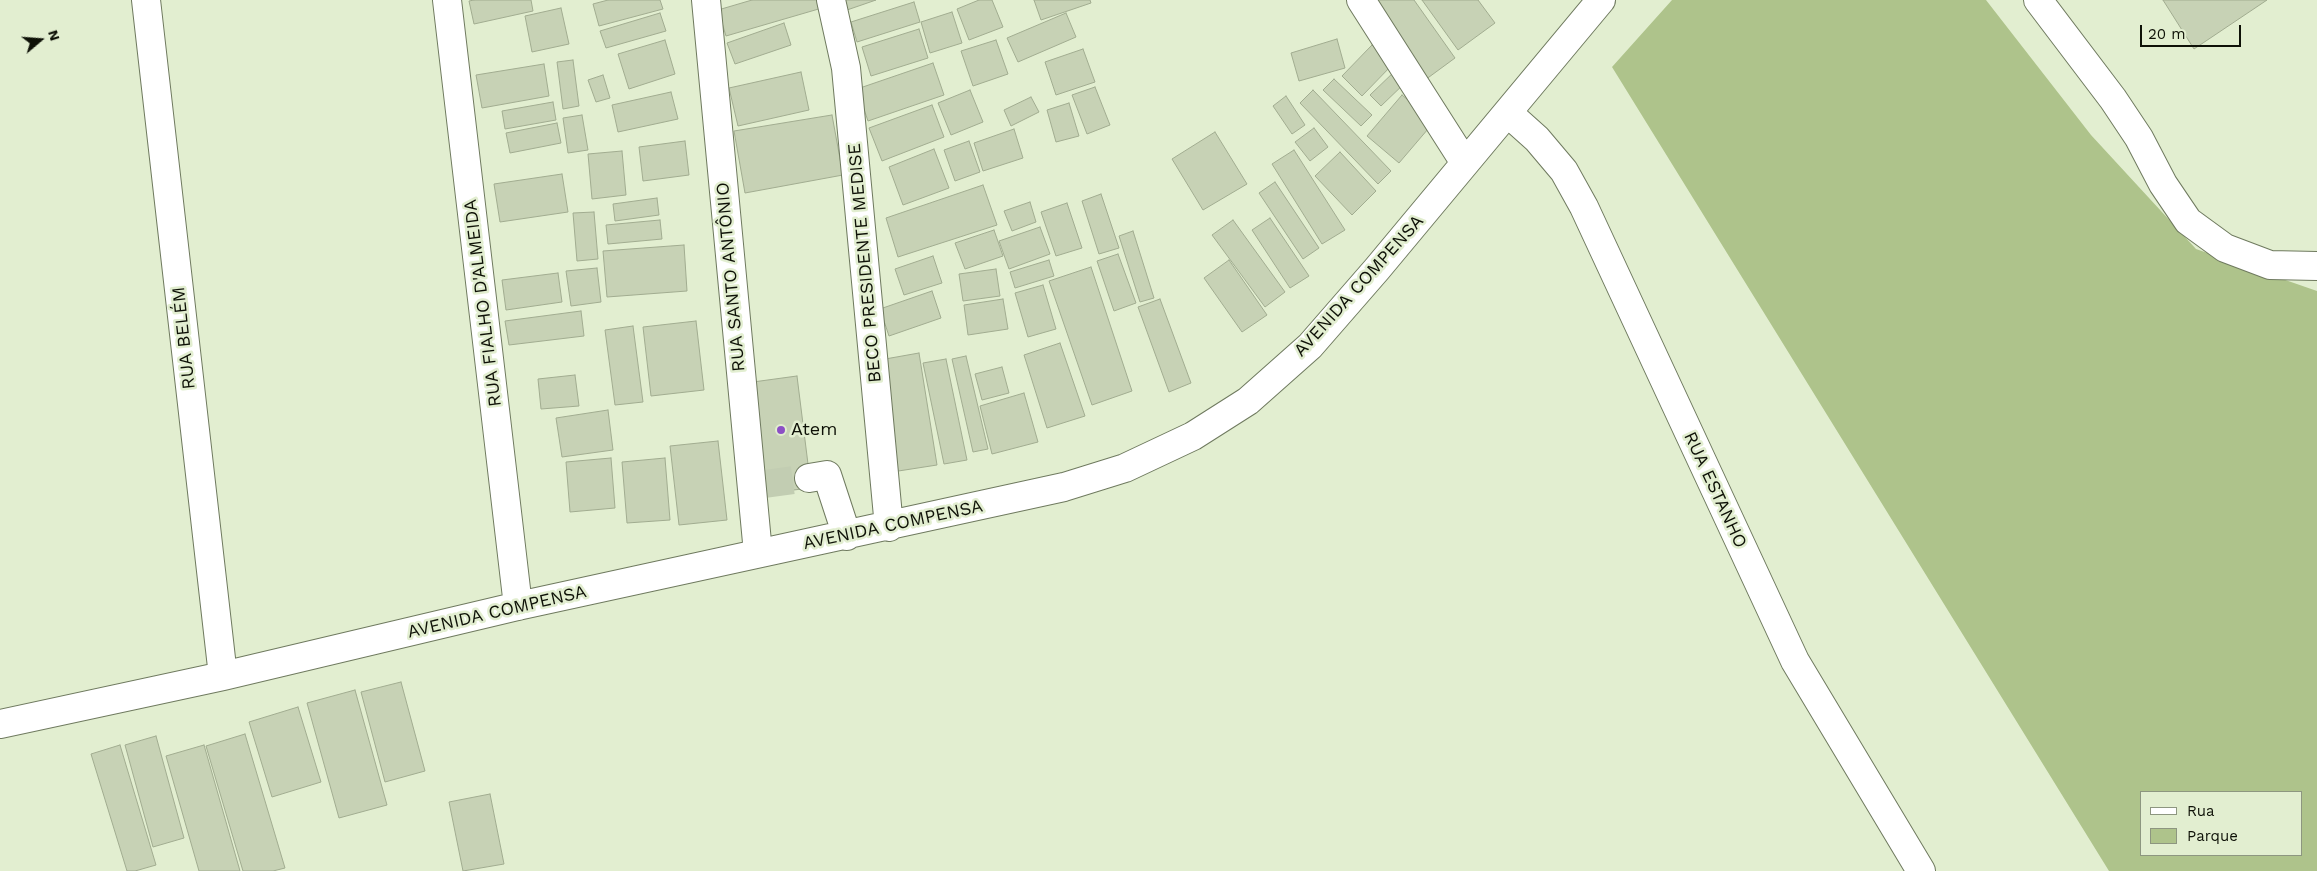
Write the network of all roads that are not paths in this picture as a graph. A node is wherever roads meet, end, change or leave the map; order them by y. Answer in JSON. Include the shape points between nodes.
{"nodes":[{"id":1,"x":146,"y":0,"type":"edge"},
{"id":2,"x":447,"y":0,"type":"edge"},
{"id":3,"x":706,"y":0,"type":"edge"},
{"id":4,"x":831,"y":0,"type":"edge"},
{"id":5,"x":1361,"y":0,"type":"edge"},
{"id":6,"x":1602,"y":0,"type":"edge"},
{"id":7,"x":2038,"y":0,"type":"edge"},
{"id":8,"x":1508,"y":113,"type":"junction"},
{"id":9,"x":1465,"y":163,"type":"junction"},
{"id":10,"x":2317,"y":266,"type":"edge"},
{"id":11,"x":809,"y":478,"type":"tunnel mouth"},
{"id":12,"x":888,"y":527,"type":"junction"},
{"id":13,"x":847,"y":536,"type":"junction"},
{"id":14,"x":758,"y":553,"type":"junction"},
{"id":15,"x":518,"y":606,"type":"junction"},
{"id":16,"x":223,"y":676,"type":"junction"},
{"id":17,"x":0,"y":720,"type":"edge"},
{"id":18,"x":1921,"y":871,"type":"edge"}],
"edges":[{"from":1,"to":16,"type":"street","name":"RUA BELÉM"},
{"from":2,"to":15,"type":"street","name":"RUA FIALHO D'ALMEIDA"},
{"from":3,"to":14,"type":"street","name":"RUA SANTO ANTÔNIO","via":[[758,485]]},
{"from":4,"to":12,"type":"street","name":"BECO PRESIDENTE MEDISE","via":[[846,68]]},
{"from":5,"to":9,"type":"street"},
{"from":6,"to":8,"type":"street","name":"AVENIDA COMPENSA"},
{"from":7,"to":10,"type":"street","via":[[2114,99],[2188,221],[2225,248],[2270,265]]},
{"from":8,"to":9,"type":"street","name":"AVENIDA COMPENSA"},
{"from":8,"to":18,"type":"street","name":"RUA ESTANHO","via":[[1537,139],[1564,171],[1584,207],[1795,661]]},
{"from":9,"to":12,"type":"street","name":"AVENIDA COMPENSA","via":[[1310,346],[1248,401],[1193,436],[1125,468],[1064,487]]},
{"from":11,"to":13,"type":"street","via":[[827,476]]},
{"from":12,"to":13,"type":"street","name":"AVENIDA COMPENSA"},
{"from":13,"to":14,"type":"street","name":"AVENIDA COMPENSA"},
{"from":14,"to":15,"type":"street","name":"AVENIDA COMPENSA"},
{"from":15,"to":16,"type":"street","name":"AVENIDA COMPENSA"},
{"from":16,"to":17,"type":"street","name":"AVENIDA COMPENSA"}]}
